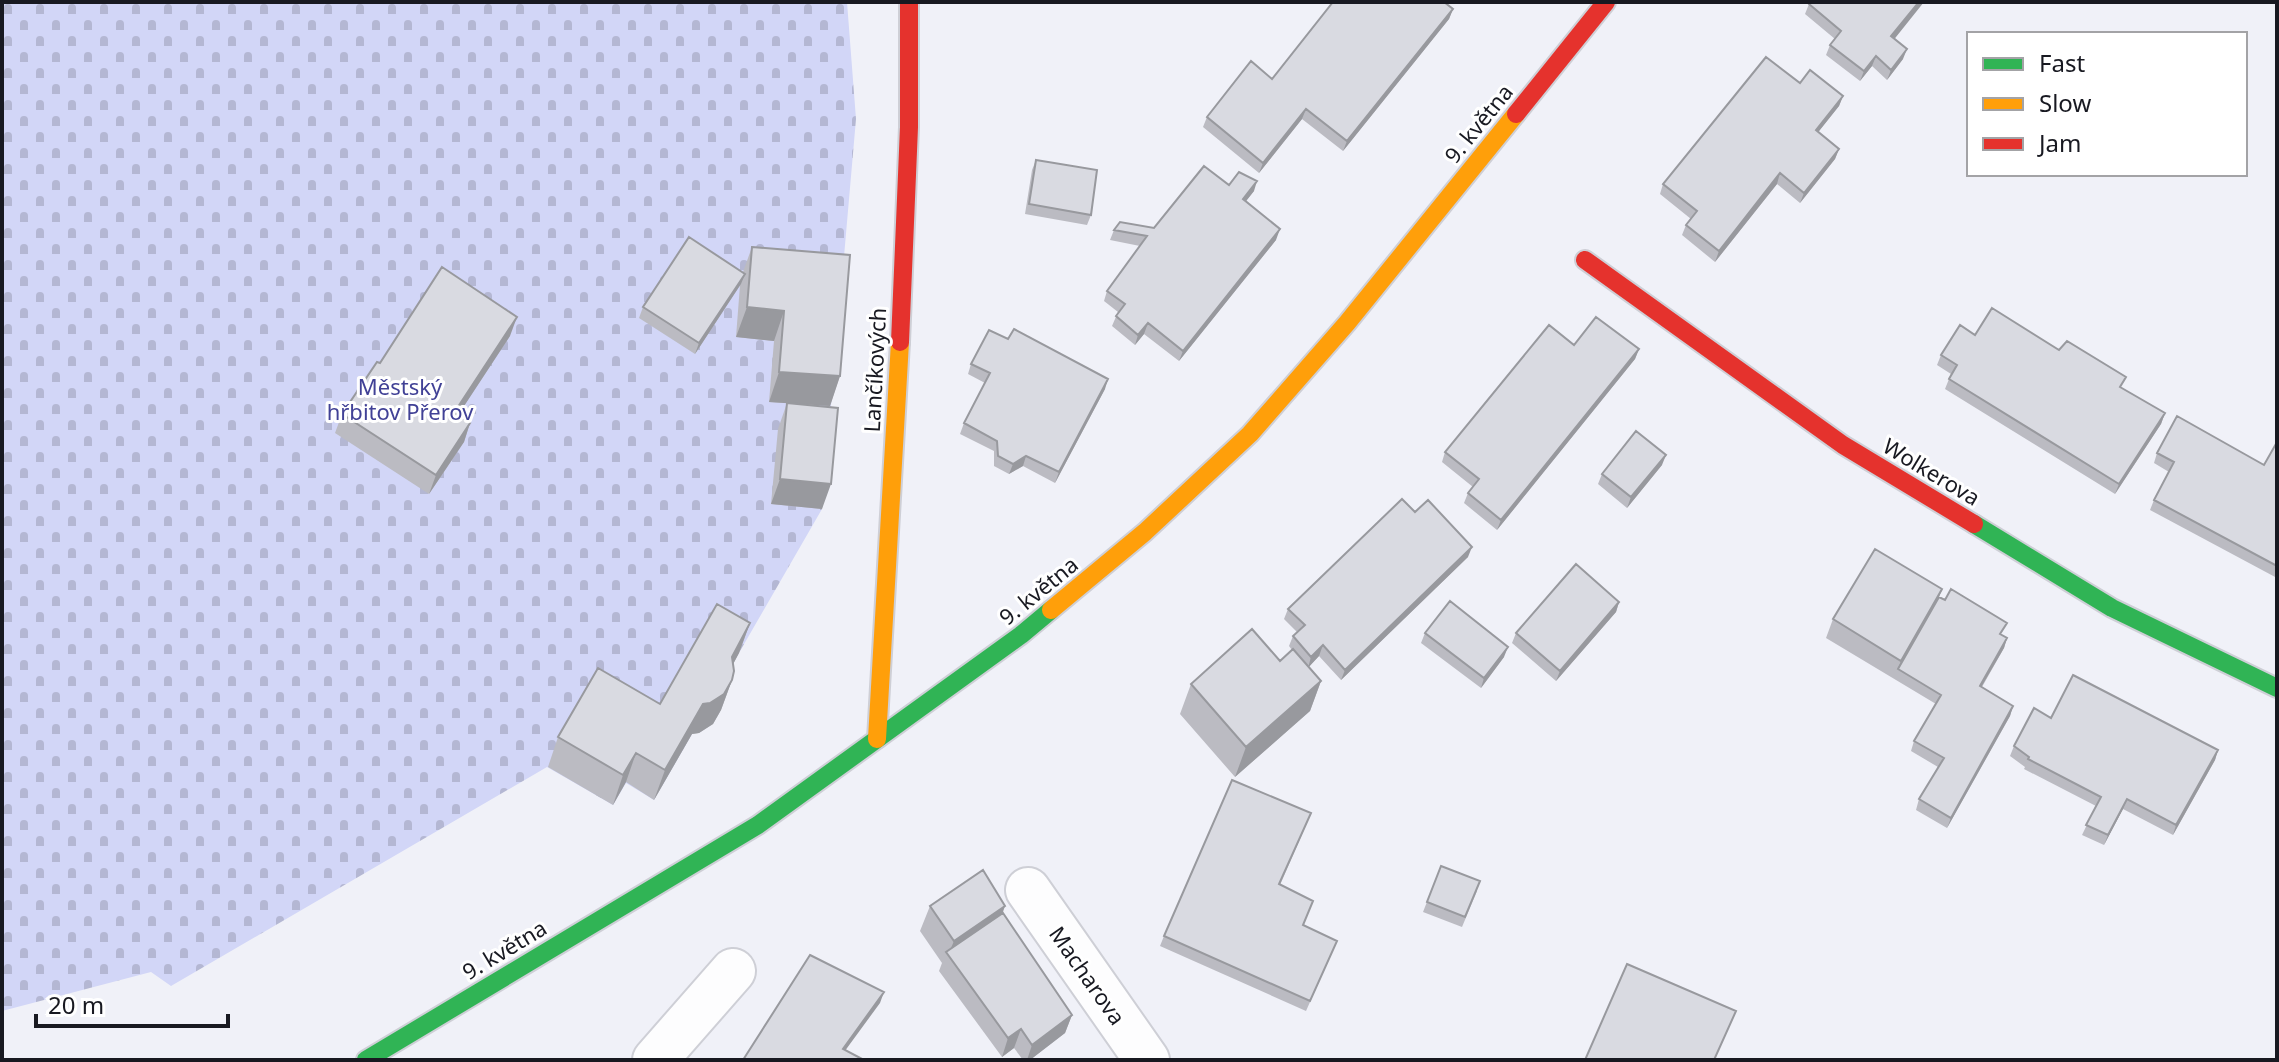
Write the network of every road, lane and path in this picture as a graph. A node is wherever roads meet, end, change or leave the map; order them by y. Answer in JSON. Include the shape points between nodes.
{"nodes":[{"id":1,"x":909,"y":2,"type":"edge"},
{"id":2,"x":1606,"y":2,"type":"edge"},
{"id":3,"x":1585,"y":260,"type":"dead end"},
{"id":4,"x":2277,"y":688,"type":"edge"},
{"id":5,"x":877,"y":739,"type":"junction"},
{"id":6,"x":1028,"y":890,"type":"dead end"},
{"id":7,"x":733,"y":971,"type":"dead end"},
{"id":8,"x":366,"y":1060,"type":"edge"},
{"id":9,"x":655,"y":1060,"type":"edge"},
{"id":10,"x":1147,"y":1060,"type":"edge"}],
"edges":[{"from":1,"to":5,"type":"main road","name":"Lančíkových","via":[[899,363]]},
{"from":2,"to":5,"type":"main road","name":"9. května","via":[[1347,323],[1250,434],[1145,532],[1021,635]]},
{"from":3,"to":4,"type":"main road","name":"Wolkerova","via":[[1843,445],[2112,608]]},
{"from":5,"to":8,"type":"main road","name":"9. května","via":[[758,825]]},
{"from":6,"to":10,"type":"street","name":"Macharova"},
{"from":7,"to":9,"type":"street"}]}
